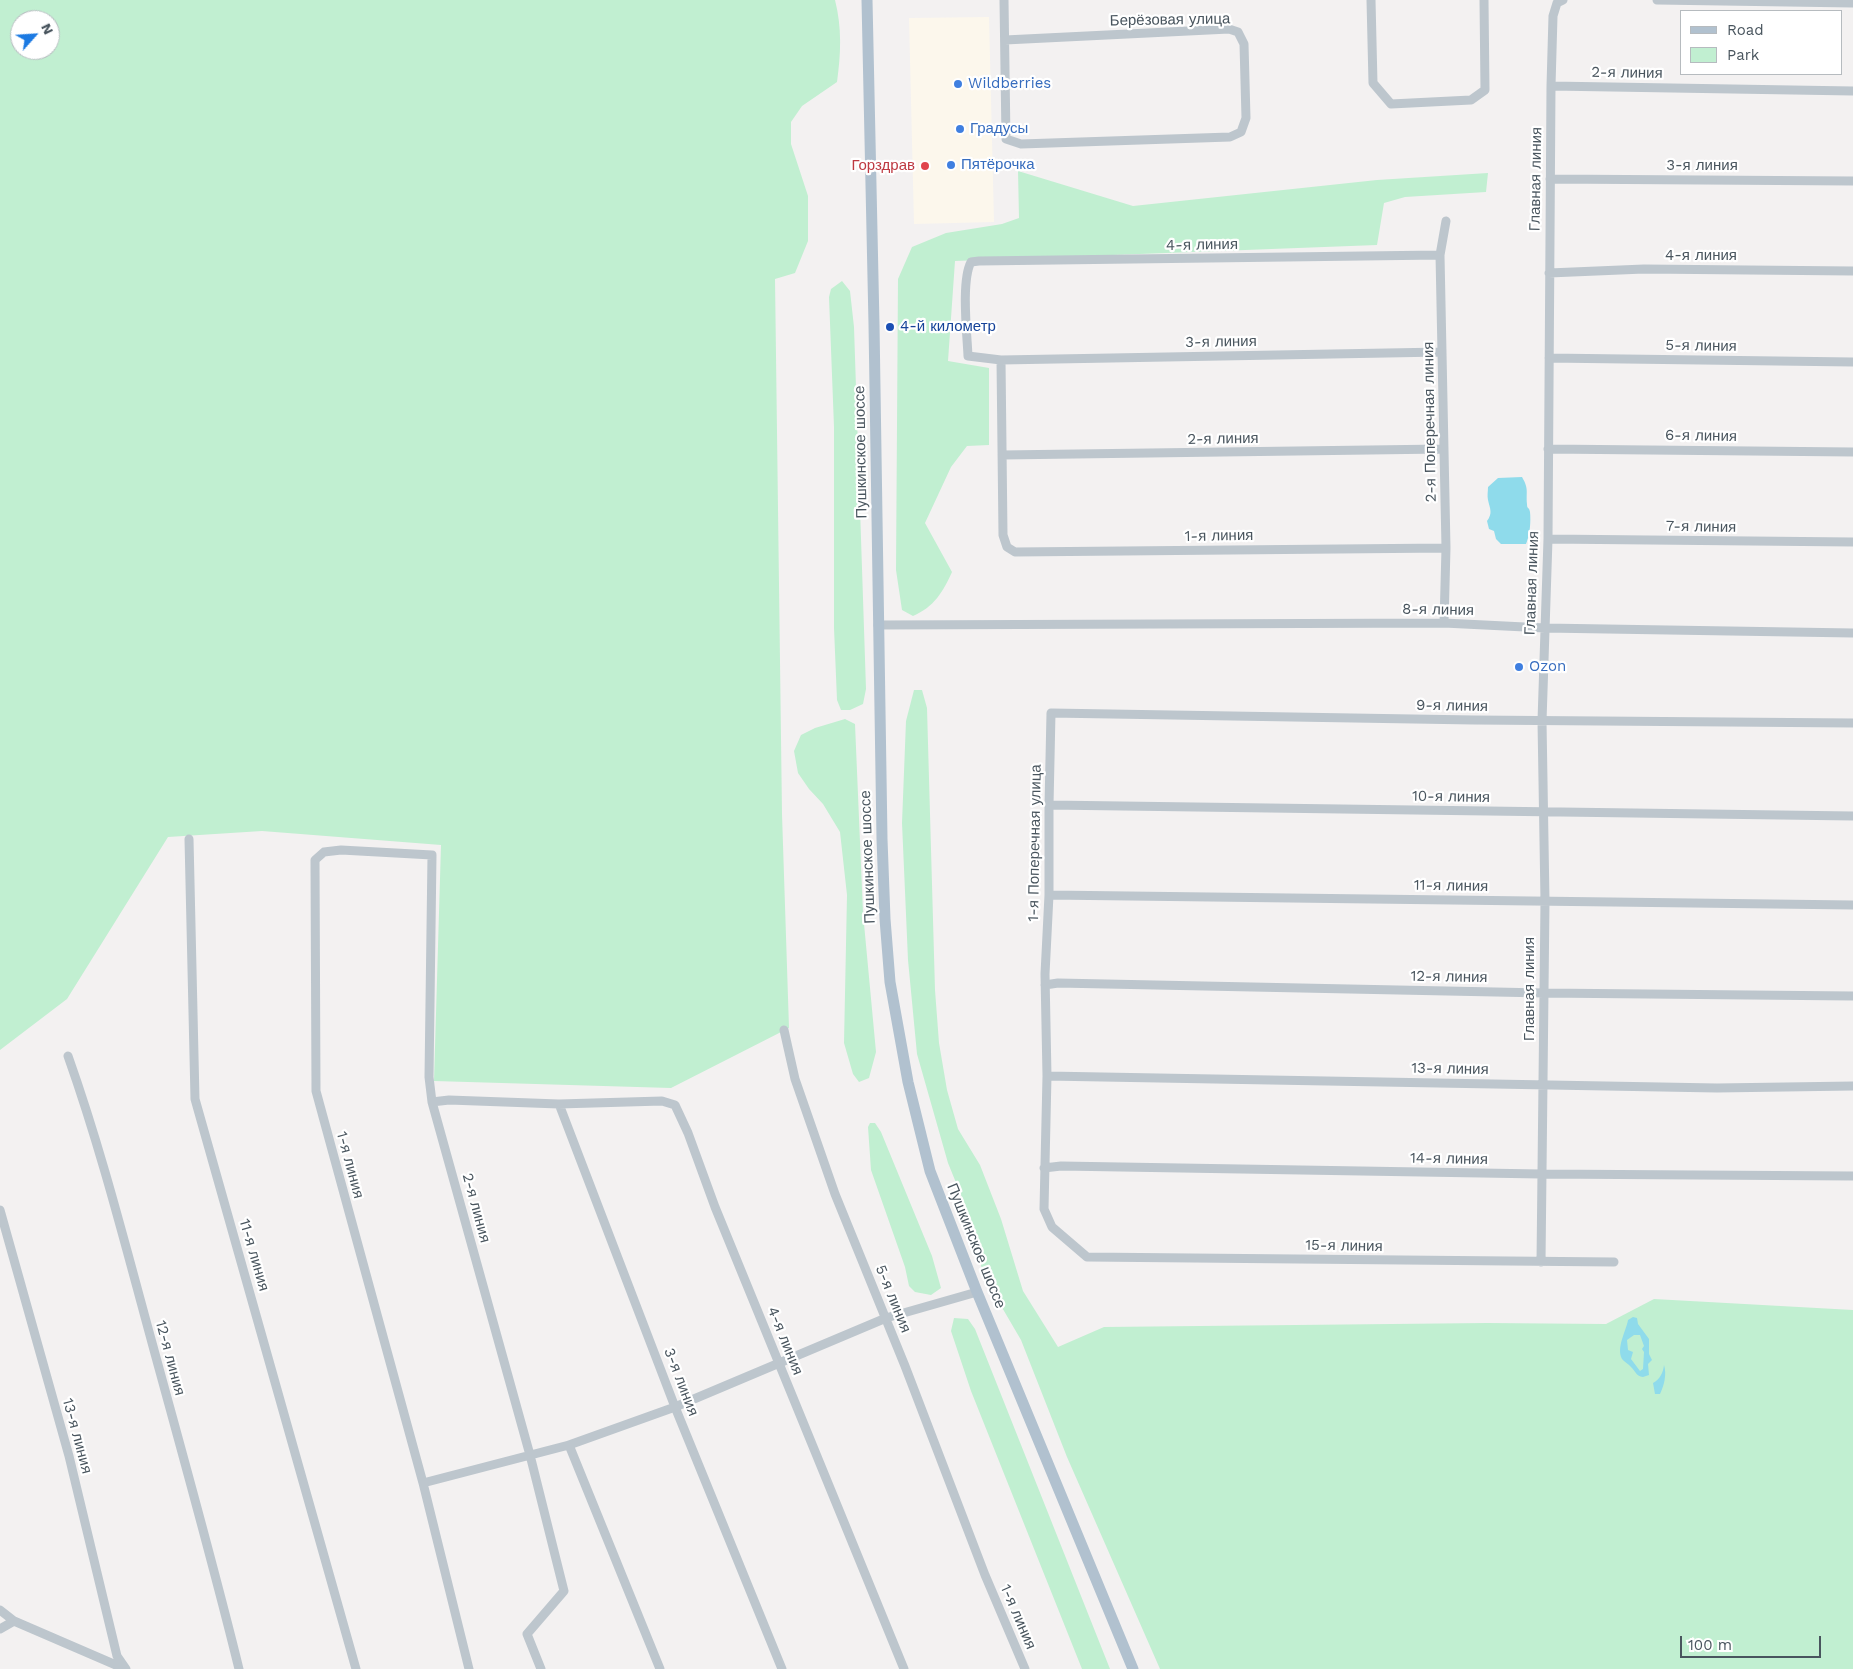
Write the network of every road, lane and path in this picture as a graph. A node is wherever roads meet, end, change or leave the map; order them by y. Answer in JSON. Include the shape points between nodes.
{"nodes":[{"id":1,"x":867,"y":0,"type":"edge"},
{"id":2,"x":1004,"y":0,"type":"edge"},
{"id":3,"x":1371,"y":0,"type":"edge"},
{"id":4,"x":1484,"y":0,"type":"edge"},
{"id":5,"x":1563,"y":0,"type":"edge"},
{"id":6,"x":1657,"y":0,"type":"edge"},
{"id":7,"x":1853,"y":3,"type":"edge"},
{"id":8,"x":1005,"y":40,"type":"junction"},
{"id":9,"x":1552,"y":86,"type":"junction"},
{"id":10,"x":1853,"y":91,"type":"edge"},
{"id":11,"x":1550,"y":179,"type":"junction"},
{"id":12,"x":1853,"y":181,"type":"edge"},
{"id":13,"x":1446,"y":221,"type":"dead end"},
{"id":14,"x":1440,"y":255,"type":"junction"},
{"id":15,"x":967,"y":268,"type":"joint"},
{"id":16,"x":1853,"y":271,"type":"edge"},
{"id":17,"x":1549,"y":273,"type":"junction"},
{"id":18,"x":1442,"y":352,"type":"junction"},
{"id":19,"x":1549,"y":358,"type":"junction"},
{"id":20,"x":1001,"y":360,"type":"junction"},
{"id":21,"x":1853,"y":362,"type":"edge"},
{"id":22,"x":1443,"y":449,"type":"junction"},
{"id":23,"x":1548,"y":449,"type":"junction"},
{"id":24,"x":1853,"y":452,"type":"edge"},
{"id":25,"x":1002,"y":455,"type":"junction"},
{"id":26,"x":1548,"y":538,"type":"junction"},
{"id":27,"x":1853,"y":542,"type":"edge"},
{"id":28,"x":1446,"y":548,"type":"junction"},
{"id":29,"x":1444,"y":623,"type":"junction"},
{"id":30,"x":878,"y":625,"type":"junction"},
{"id":31,"x":1545,"y":628,"type":"junction"},
{"id":32,"x":1853,"y":633,"type":"edge"},
{"id":33,"x":1052,"y":713,"type":"joint"},
{"id":34,"x":1542,"y":720,"type":"junction"},
{"id":35,"x":1853,"y":724,"type":"edge"},
{"id":36,"x":1049,"y":806,"type":"junction"},
{"id":37,"x":1543,"y":812,"type":"junction"},
{"id":38,"x":1853,"y":816,"type":"edge"},
{"id":39,"x":189,"y":839,"type":"dead end"},
{"id":40,"x":432,"y":855,"type":"joint"},
{"id":41,"x":1049,"y":895,"type":"junction"},
{"id":42,"x":1545,"y":901,"type":"junction"},
{"id":43,"x":1853,"y":905,"type":"edge"},
{"id":44,"x":1045,"y":985,"type":"junction"},
{"id":45,"x":1544,"y":993,"type":"junction"},
{"id":46,"x":1853,"y":996,"type":"edge"},
{"id":47,"x":784,"y":1030,"type":"dead end"},
{"id":48,"x":68,"y":1056,"type":"dead end"},
{"id":49,"x":1046,"y":1076,"type":"junction"},
{"id":50,"x":1544,"y":1084,"type":"junction"},
{"id":51,"x":1853,"y":1086,"type":"edge"},
{"id":52,"x":432,"y":1102,"type":"junction"},
{"id":53,"x":559,"y":1104,"type":"junction"},
{"id":54,"x":1044,"y":1168,"type":"junction"},
{"id":55,"x":1541,"y":1174,"type":"junction"},
{"id":56,"x":1853,"y":1176,"type":"edge"},
{"id":57,"x":0,"y":1210,"type":"edge"},
{"id":58,"x":1076,"y":1250,"type":"joint"},
{"id":59,"x":1541,"y":1262,"type":"junction"},
{"id":60,"x":1614,"y":1262,"type":"dead end"},
{"id":61,"x":977,"y":1292,"type":"junction"},
{"id":62,"x":886,"y":1318,"type":"junction"},
{"id":63,"x":780,"y":1364,"type":"junction"},
{"id":64,"x":676,"y":1407,"type":"junction"},
{"id":65,"x":569,"y":1445,"type":"junction"},
{"id":66,"x":530,"y":1455,"type":"junction"},
{"id":67,"x":423,"y":1482,"type":"junction"},
{"id":68,"x":985,"y":1575,"type":"joint"},
{"id":69,"x":0,"y":1610,"type":"edge"},
{"id":70,"x":14,"y":1620,"type":"junction"},
{"id":71,"x":0,"y":1629,"type":"edge"},
{"id":72,"x":125,"y":1669,"type":"edge"},
{"id":73,"x":239,"y":1669,"type":"edge"},
{"id":74,"x":356,"y":1669,"type":"edge"},
{"id":75,"x":469,"y":1669,"type":"edge"},
{"id":76,"x":541,"y":1669,"type":"edge"},
{"id":77,"x":660,"y":1669,"type":"edge"},
{"id":78,"x":782,"y":1669,"type":"edge"},
{"id":79,"x":904,"y":1669,"type":"edge"},
{"id":80,"x":1025,"y":1669,"type":"edge"},
{"id":81,"x":1133,"y":1669,"type":"edge"}],
"edges":[{"from":1,"to":30,"type":"main road","name":"Пушкинское шоссе"},
{"from":2,"to":8,"type":"street"},
{"from":3,"to":4,"type":"street","via":[[1373,83],[1391,104],[1472,100],[1485,90]]},
{"from":5,"to":9,"type":"street","name":"Главная линия","via":[[1557,3],[1553,16]]},
{"from":6,"to":7,"type":"street"},
{"from":8,"to":8,"type":"street","name":"Берёзовая улица","via":[[1229,29],[1238,32],[1244,44],[1246,118],[1242,132],[1230,137],[1020,144],[1006,139]]},
{"from":9,"to":10,"type":"street","name":"2-я линия"},
{"from":9,"to":11,"type":"street","name":"Главная линия"},
{"from":11,"to":12,"type":"street","name":"3-я линия"},
{"from":11,"to":17,"type":"street","name":"Главная линия"},
{"from":13,"to":14,"type":"street","name":"2-я Поперечная линия"},
{"from":14,"to":15,"type":"street","name":"4-я линия","via":[[979,261],[971,262]]},
{"from":14,"to":18,"type":"street","name":"2-я Поперечная линия"},
{"from":15,"to":20,"type":"street","name":"3-я линия","via":[[968,356]]},
{"from":16,"to":17,"type":"street","name":"4-я линия","via":[[1644,269]]},
{"from":17,"to":19,"type":"street","name":"Главная линия"},
{"from":18,"to":20,"type":"street","name":"3-я линия"},
{"from":18,"to":22,"type":"street","name":"2-я Поперечная линия"},
{"from":19,"to":21,"type":"street","name":"5-я линия"},
{"from":19,"to":23,"type":"street","name":"Главная линия"},
{"from":20,"to":25,"type":"street"},
{"from":22,"to":25,"type":"street","name":"2-я линия"},
{"from":22,"to":28,"type":"street","name":"2-я Поперечная линия"},
{"from":23,"to":24,"type":"street","name":"6-я линия"},
{"from":23,"to":26,"type":"street","name":"Главная линия"},
{"from":25,"to":28,"type":"street","name":"1-я линия","via":[[1003,535],[1007,547],[1016,552]]},
{"from":26,"to":27,"type":"street","name":"7-я линия"},
{"from":26,"to":31,"type":"street","name":"Главная линия"},
{"from":28,"to":29,"type":"street","name":"2-я Поперечная линия"},
{"from":29,"to":30,"type":"street","name":"8-я линия"},
{"from":29,"to":31,"type":"street","name":"8-я линия"},
{"from":30,"to":61,"type":"main road","name":"Пушкинское шоссе","via":[[883,875],[890,982],[908,1082],[930,1172]]},
{"from":31,"to":32,"type":"street","name":"8-я линия"},
{"from":31,"to":34,"type":"street","name":"Главная линия"},
{"from":33,"to":34,"type":"street","name":"9-я линия"},
{"from":33,"to":36,"type":"street","name":"1-я Поперечная улица"},
{"from":34,"to":35,"type":"street","name":"9-я линия"},
{"from":34,"to":37,"type":"street","name":"Главная линия"},
{"from":36,"to":37,"type":"street","name":"10-я линия"},
{"from":36,"to":41,"type":"street","name":"1-я Поперечная улица"},
{"from":37,"to":38,"type":"street","name":"10-я линия"},
{"from":37,"to":42,"type":"street","name":"Главная линия"},
{"from":39,"to":74,"type":"street","name":"11-я линия","via":[[195,1100]]},
{"from":40,"to":52,"type":"street","name":"2-я линия","via":[[429,1077]]},
{"from":40,"to":67,"type":"street","name":"1-я линия","via":[[341,850],[324,852],[315,860],[316,1091]]},
{"from":41,"to":42,"type":"street","name":"11-я линия"},
{"from":41,"to":44,"type":"street","name":"1-я Поперечная улица"},
{"from":42,"to":43,"type":"street","name":"11-я линия"},
{"from":42,"to":45,"type":"street","name":"Главная линия"},
{"from":44,"to":45,"type":"street","name":"12-я линия"},
{"from":44,"to":49,"type":"street","name":"1-я Поперечная улица"},
{"from":45,"to":46,"type":"street","name":"12-я линия"},
{"from":45,"to":50,"type":"street","name":"Главная линия"},
{"from":47,"to":62,"type":"street","name":"5-я линия","via":[[795,1079],[814,1136]]},
{"from":48,"to":73,"type":"street","name":"12-я линия","via":[[117,1212]]},
{"from":49,"to":50,"type":"street","name":"13-я линия"},
{"from":49,"to":54,"type":"street","name":"1-я Поперечная улица"},
{"from":50,"to":51,"type":"street","name":"13-я линия","via":[[1717,1088]]},
{"from":50,"to":55,"type":"street","name":"Главная линия"},
{"from":52,"to":53,"type":"street"},
{"from":52,"to":66,"type":"street","name":"2-я линия"},
{"from":53,"to":63,"type":"street","name":"4-я линия","via":[[662,1101],[676,1105]]},
{"from":53,"to":64,"type":"street","name":"3-я линия"},
{"from":54,"to":55,"type":"street","name":"14-я линия"},
{"from":54,"to":58,"type":"street","name":"1-я Поперечная улица","via":[[1044,1209],[1052,1227]]},
{"from":55,"to":56,"type":"street","name":"14-я линия"},
{"from":55,"to":59,"type":"street","name":"Главная линия"},
{"from":57,"to":72,"type":"street","name":"13-я линия","via":[[68,1456],[117,1656]]},
{"from":58,"to":59,"type":"street","name":"15-я линия","via":[[1087,1258]]},
{"from":59,"to":60,"type":"street","name":"15-я линия"},
{"from":61,"to":62,"type":"street"},
{"from":61,"to":81,"type":"main road","name":"Пушкинское шоссе"},
{"from":62,"to":63,"type":"street"},
{"from":62,"to":68,"type":"street","name":"5-я линия"},
{"from":63,"to":64,"type":"street"},
{"from":63,"to":79,"type":"street","name":"4-я линия"},
{"from":64,"to":65,"type":"street"},
{"from":64,"to":78,"type":"street","name":"3-я линия"},
{"from":65,"to":66,"type":"street"},
{"from":65,"to":77,"type":"street"},
{"from":66,"to":67,"type":"street"},
{"from":66,"to":76,"type":"street","name":"2-я линия","via":[[564,1591],[527,1634]]},
{"from":67,"to":75,"type":"street","name":"1-я линия"},
{"from":68,"to":80,"type":"street","name":"1-я линия"},
{"from":69,"to":70,"type":"street"},
{"from":70,"to":71,"type":"street"},
{"from":70,"to":72,"type":"street"}]}
